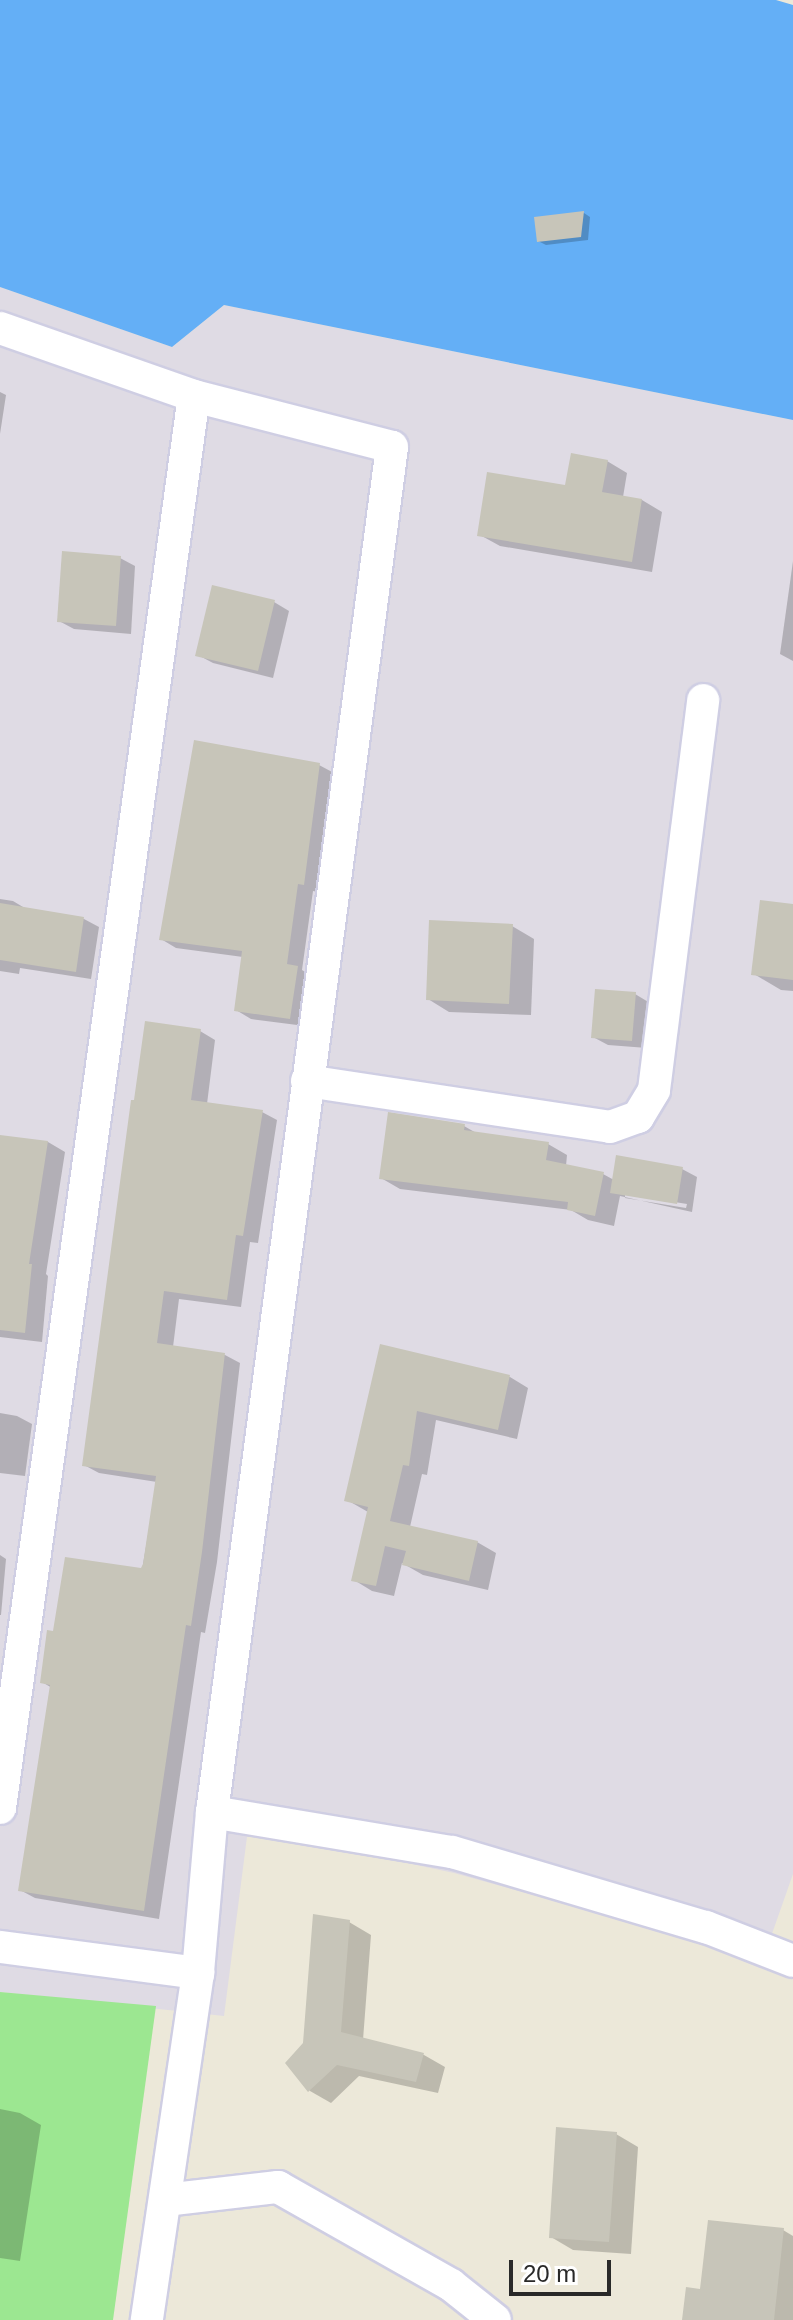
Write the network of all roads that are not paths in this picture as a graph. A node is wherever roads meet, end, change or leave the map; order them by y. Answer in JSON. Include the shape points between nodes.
{"nodes":[{"id":1,"x":1,"y":334,"type":"edge"},
{"id":2,"x":194,"y":396,"type":"junction"},
{"id":3,"x":703,"y":700,"type":"dead end"},
{"id":4,"x":307,"y":1081,"type":"junction"},
{"id":5,"x":0,"y":1808,"type":"edge"},
{"id":6,"x":212,"y":1812,"type":"junction"},
{"id":7,"x":0,"y":1947,"type":"edge"},
{"id":8,"x":793,"y":1961,"type":"edge"},
{"id":9,"x":198,"y":1973,"type":"junction"},
{"id":10,"x":165,"y":2200,"type":"junction"},
{"id":11,"x":147,"y":2320,"type":"edge"},
{"id":12,"x":495,"y":2320,"type":"edge"}],
"edges":[{"from":1,"to":2,"type":"street"},
{"from":2,"to":4,"type":"street","via":[[392,447]]},
{"from":2,"to":5,"type":"street"},
{"from":3,"to":4,"type":"street","via":[[654,1090],[638,1117],[610,1127]]},
{"from":4,"to":6,"type":"street"},
{"from":6,"to":8,"type":"street","via":[[452,1852],[706,1927]]},
{"from":6,"to":9,"type":"street"},
{"from":7,"to":9,"type":"street"},
{"from":9,"to":10,"type":"street"},
{"from":10,"to":11,"type":"street"},
{"from":10,"to":12,"type":"street","via":[[278,2187],[451,2285]]}]}
